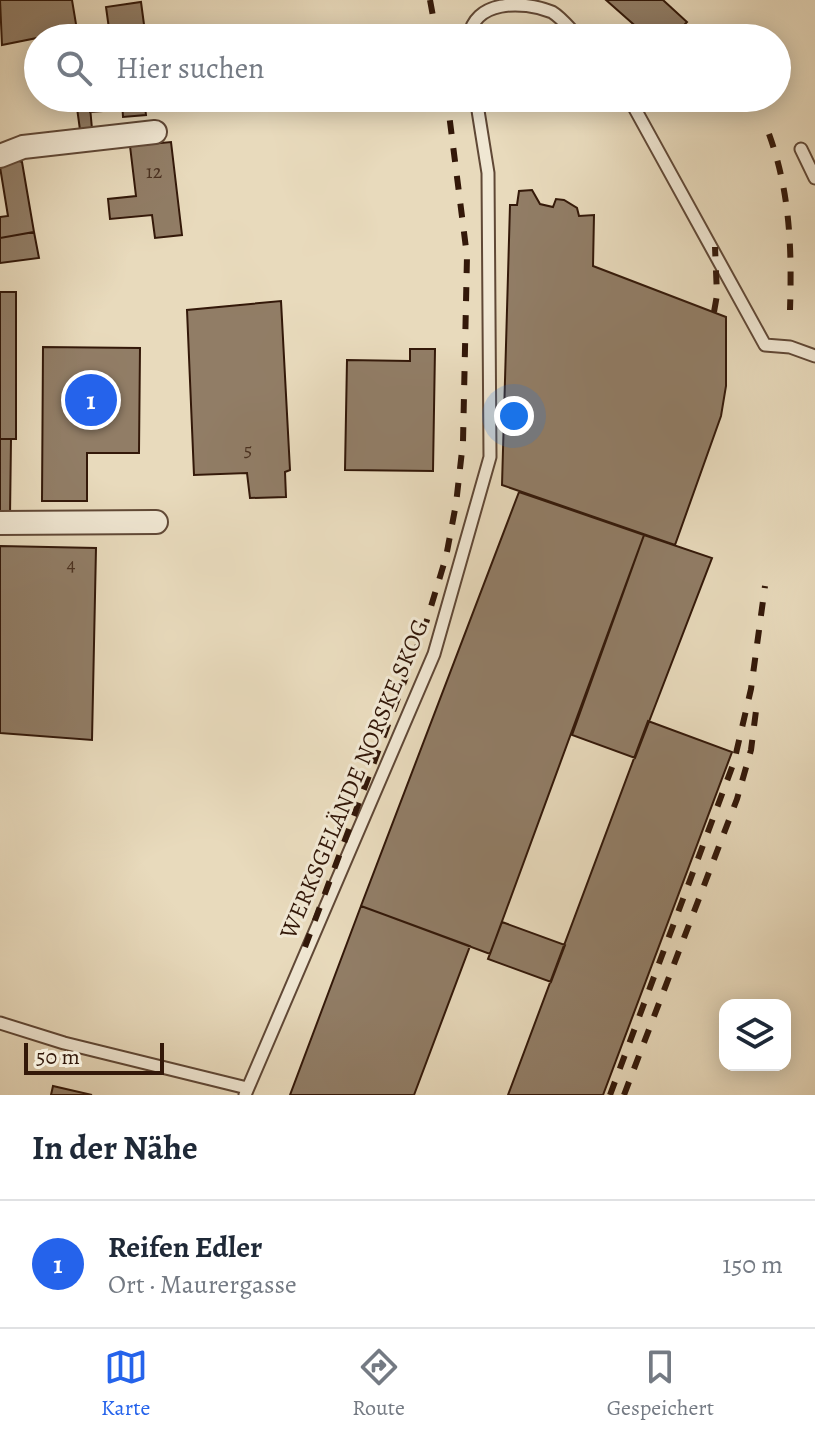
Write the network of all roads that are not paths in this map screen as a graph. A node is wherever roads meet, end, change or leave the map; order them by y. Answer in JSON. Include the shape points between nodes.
{"nodes":[{"id":1,"x":471,"y":24,"type":"edge"},
{"id":2,"x":565,"y":24,"type":"edge"},
{"id":3,"x":478,"y":112,"type":"edge"},
{"id":4,"x":637,"y":112,"type":"edge"},
{"id":5,"x":155,"y":132,"type":"dead end"},
{"id":6,"x":801,"y":149,"type":"dead end"},
{"id":7,"x":0,"y":156,"type":"edge"},
{"id":8,"x":815,"y":178,"type":"edge"},
{"id":9,"x":815,"y":356,"type":"edge"},
{"id":10,"x":156,"y":522,"type":"dead end"},
{"id":11,"x":0,"y":523,"type":"edge"},
{"id":12,"x":0,"y":1023,"type":"edge"},
{"id":13,"x":246,"y":1091,"type":"edge"}],
"edges":[{"from":1,"to":2,"type":"lane","via":[[484,7],[508,0],[529,1]]},
{"from":3,"to":13,"type":"lane","name":"WERKSGELÄNDE NORSKE SKOG","via":[[488,173],[490,457],[434,654]]},
{"from":4,"to":9,"type":"lane","via":[[765,345]]},
{"from":5,"to":7,"type":"street","via":[[23,147]]},
{"from":6,"to":8,"type":"lane"},
{"from":10,"to":11,"type":"street"},
{"from":12,"to":13,"type":"lane","name":"WERKSGELÄNDE NORSKE SKOG"}]}
